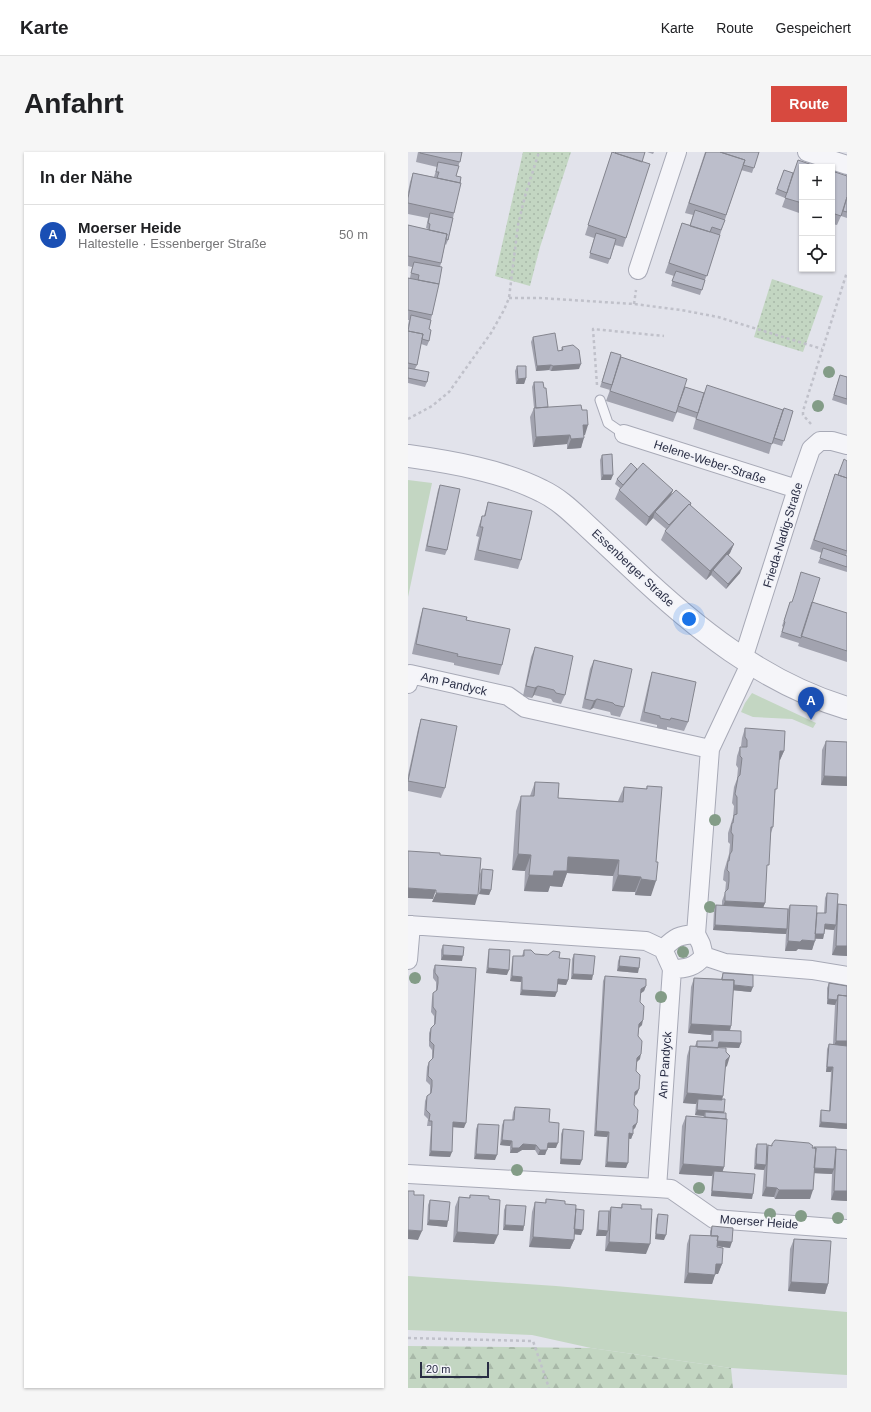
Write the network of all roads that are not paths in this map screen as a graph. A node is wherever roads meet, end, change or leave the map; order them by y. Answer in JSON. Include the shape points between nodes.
{"nodes":[{"id":1,"x":678,"y":152,"type":"edge"},
{"id":2,"x":807,"y":152,"type":"edge"},
{"id":3,"x":847,"y":165,"type":"edge"},
{"id":4,"x":638,"y":270,"type":"dead end"},
{"id":5,"x":600,"y":400,"type":"road end"},
{"id":6,"x":624,"y":434,"type":"joint"},
{"id":7,"x":847,"y":445,"type":"edge"},
{"id":8,"x":408,"y":456,"type":"edge"},
{"id":9,"x":797,"y":490,"type":"junction"},
{"id":10,"x":747,"y":661,"type":"junction"},
{"id":11,"x":408,"y":684,"type":"edge"},
{"id":12,"x":847,"y":708,"type":"edge"},
{"id":13,"x":710,"y":748,"type":"junction"},
{"id":14,"x":409,"y":925,"type":"edge"},
{"id":15,"x":696,"y":934,"type":"junction"},
{"id":16,"x":663,"y":949,"type":"junction"},
{"id":17,"x":704,"y":956,"type":"junction"},
{"id":18,"x":408,"y":960,"type":"edge"},
{"id":19,"x":672,"y":969,"type":"junction"},
{"id":20,"x":847,"y":976,"type":"edge"},
{"id":21,"x":408,"y":1174,"type":"edge"},
{"id":22,"x":657,"y":1188,"type":"junction"},
{"id":23,"x":847,"y":1229,"type":"edge"}],
"edges":[{"from":1,"to":4,"type":"street"},
{"from":2,"to":3,"type":"street"},
{"from":5,"to":6,"type":"lane","via":[[608,423]]},
{"from":6,"to":9,"type":"street","name":"Helene-Weber-Straße"},
{"from":7,"to":9,"type":"street","name":"Frieda-Nadig-Straße","via":[[820,441],[811,449]]},
{"from":8,"to":10,"type":"street","name":"Essenberger Straße","via":[[440,460],[481,470],[521,481],[543,491],[563,504],[666,600],[707,634]]},
{"from":9,"to":10,"type":"street","name":"Frieda-Nadig-Straße"},
{"from":10,"to":12,"type":"street","name":"Essenberger Straße","via":[[781,682],[816,698]]},
{"from":10,"to":13,"type":"street"},
{"from":11,"to":13,"type":"street","name":"Am Pandyck","via":[[410,674],[508,696],[525,708]]},
{"from":13,"to":15,"type":"street"},
{"from":14,"to":16,"type":"street","via":[[646,941]]},
{"from":14,"to":18,"type":"street"},
{"from":15,"to":16,"type":"street","via":[[673,939]]},
{"from":15,"to":17,"type":"street"},
{"from":16,"to":19,"type":"street","name":"Am Pandyck"},
{"from":17,"to":19,"type":"street","via":[[698,963],[684,969]]},
{"from":17,"to":20,"type":"street","via":[[725,963],[812,970]]},
{"from":19,"to":22,"type":"street","name":"Am Pandyck"},
{"from":21,"to":22,"type":"street"},
{"from":22,"to":23,"type":"street","name":"Moerser Heide","via":[[672,1189],[714,1218]]}]}
